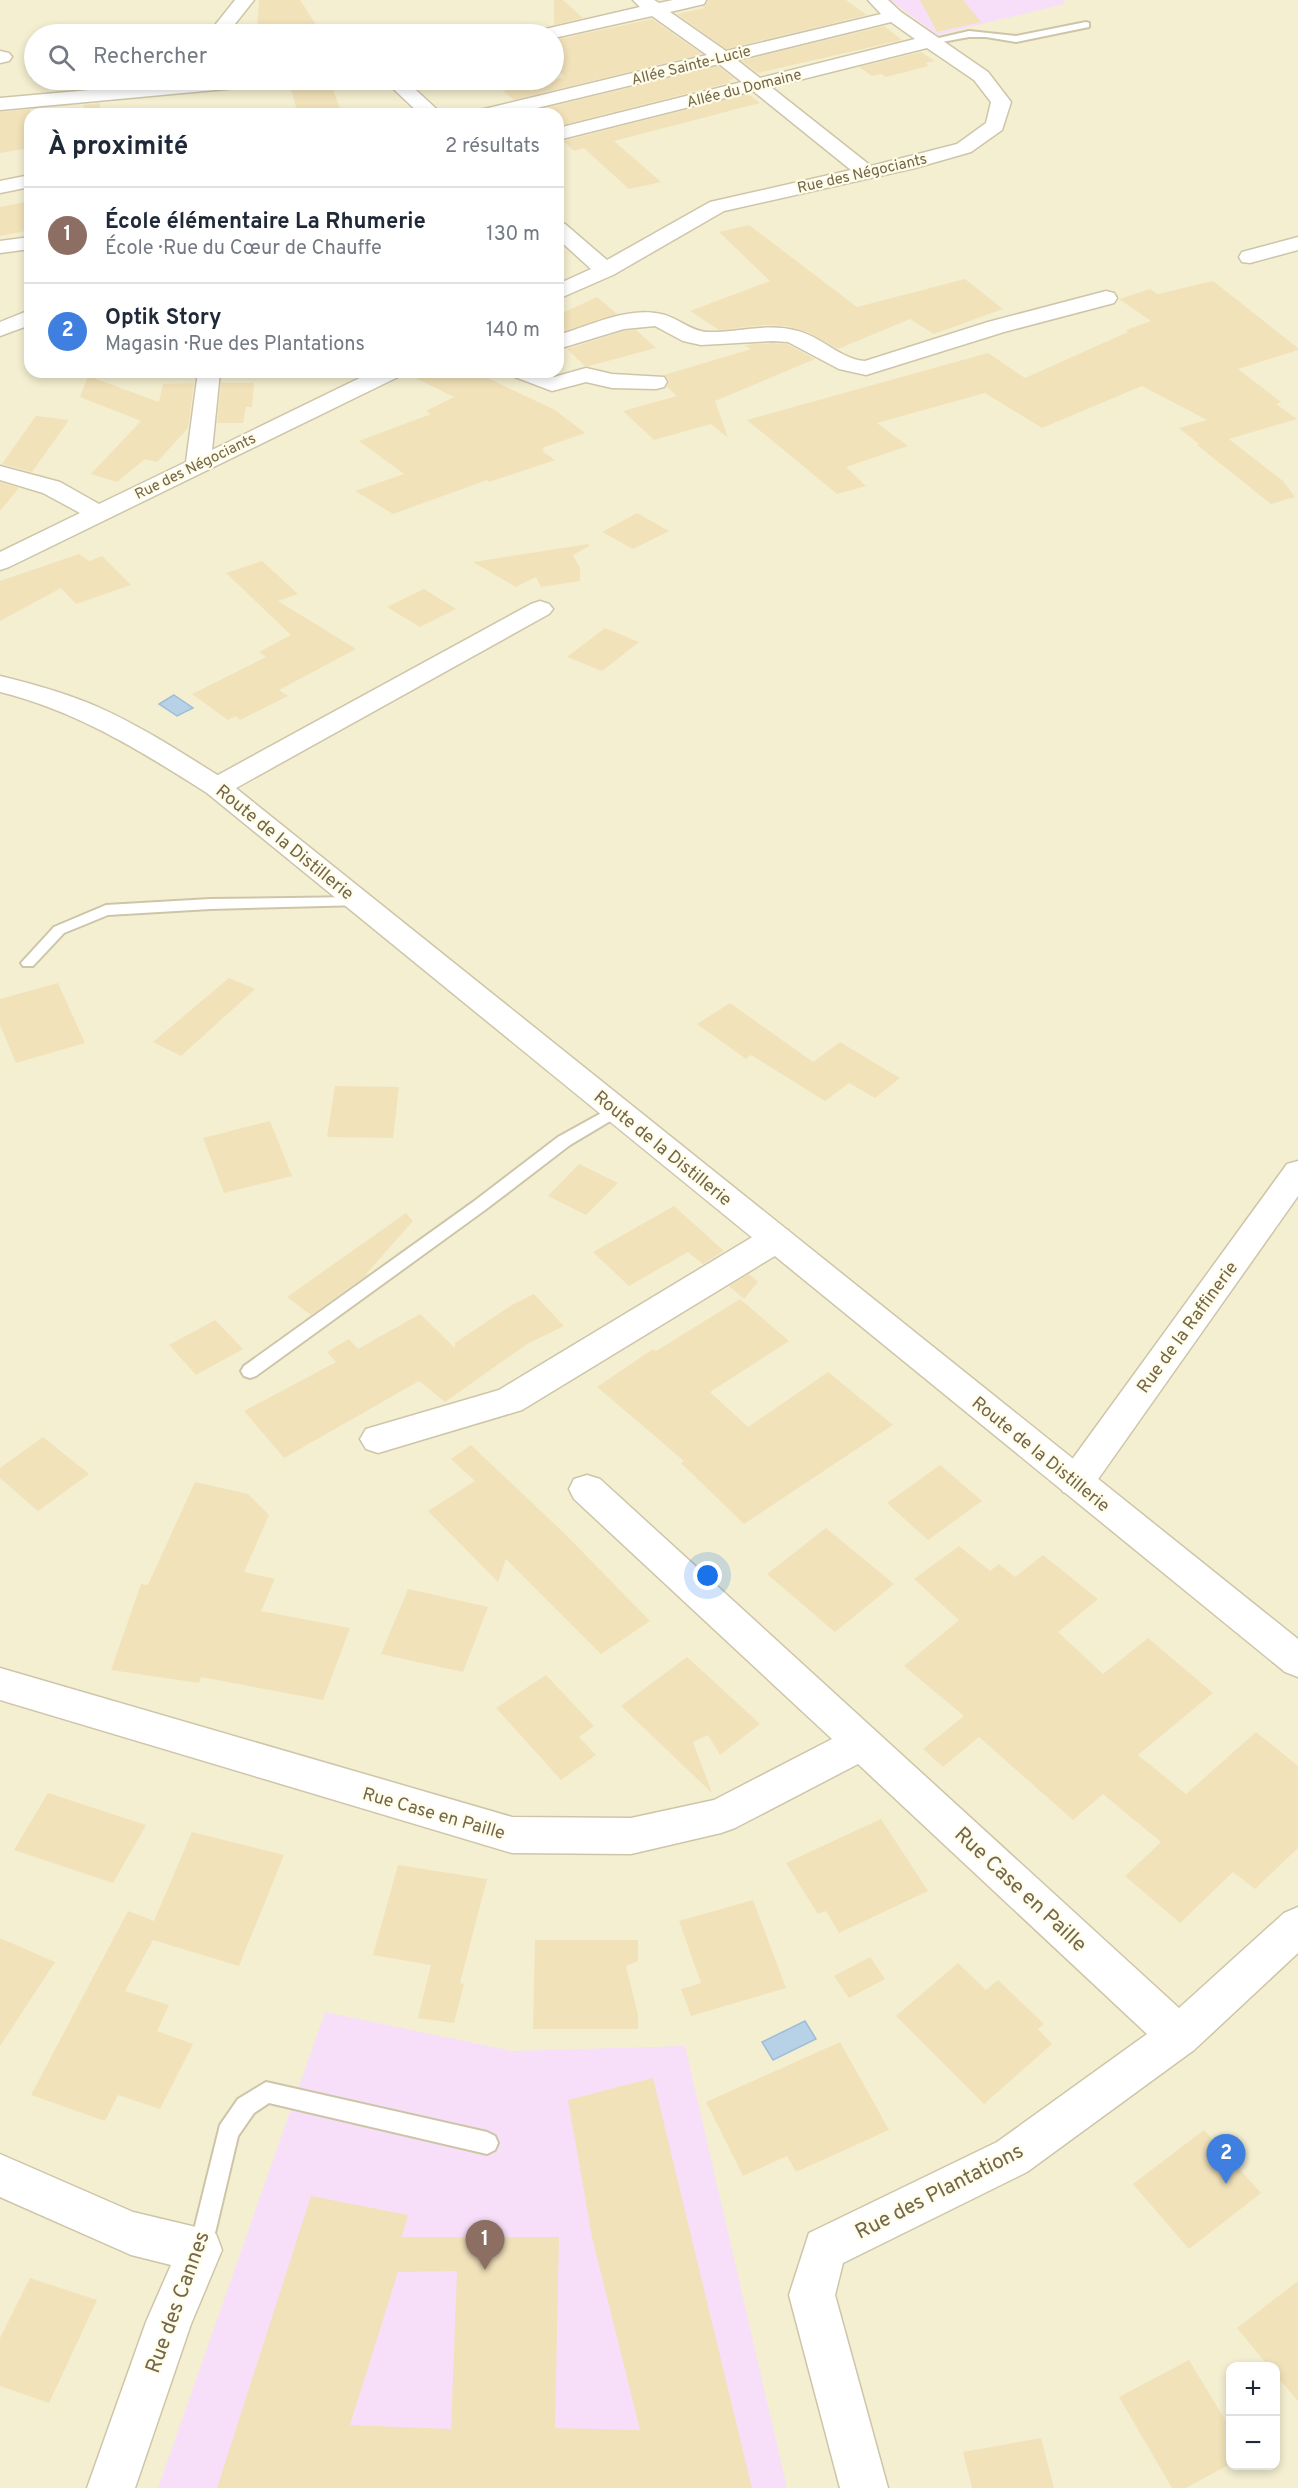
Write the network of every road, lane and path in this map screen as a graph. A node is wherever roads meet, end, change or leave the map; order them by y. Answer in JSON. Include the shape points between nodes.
{"nodes":[{"id":1,"x":244,"y":0,"type":"edge"},
{"id":2,"x":697,"y":0,"type":"edge"},
{"id":3,"x":877,"y":0,"type":"edge"},
{"id":4,"x":649,"y":5,"type":"edge"},
{"id":5,"x":894,"y":16,"type":"junction"},
{"id":6,"x":225,"y":24,"type":"edge"},
{"id":7,"x":1086,"y":25,"type":"dead end"},
{"id":8,"x":564,"y":29,"type":"edge"},
{"id":9,"x":931,"y":41,"type":"junction"},
{"id":10,"x":722,"y":57,"type":"junction"},
{"id":11,"x":758,"y":85,"type":"junction"},
{"id":12,"x":177,"y":90,"type":"edge"},
{"id":13,"x":405,"y":90,"type":"edge"},
{"id":14,"x":0,"y":104,"type":"edge"},
{"id":15,"x":425,"y":108,"type":"edge"},
{"id":16,"x":519,"y":108,"type":"edge"},
{"id":17,"x":564,"y":133,"type":"edge"},
{"id":18,"x":866,"y":172,"type":"junction"},
{"id":19,"x":24,"y":182,"type":"edge"},
{"id":20,"x":0,"y":187,"type":"edge"},
{"id":21,"x":564,"y":233,"type":"edge"},
{"id":22,"x":1298,"y":243,"type":"edge"},
{"id":23,"x":24,"y":244,"type":"edge"},
{"id":24,"x":0,"y":247,"type":"edge"},
{"id":25,"x":1250,"y":257,"type":"dead end"},
{"id":26,"x":605,"y":270,"type":"junction"},
{"id":27,"x":564,"y":289,"type":"edge"},
{"id":28,"x":1106,"y":298,"type":"dead end"},
{"id":29,"x":24,"y":320,"type":"edge"},
{"id":30,"x":0,"y":329,"type":"edge"},
{"id":31,"x":564,"y":340,"type":"edge"},
{"id":32,"x":208,"y":378,"type":"edge"},
{"id":33,"x":373,"y":378,"type":"edge"},
{"id":34,"x":538,"y":378,"type":"edge"},
{"id":35,"x":657,"y":382,"type":"dead end"},
{"id":36,"x":198,"y":464,"type":"junction"},
{"id":37,"x":0,"y":472,"type":"edge"},
{"id":38,"x":98,"y":514,"type":"junction"},
{"id":39,"x":0,"y":562,"type":"edge"},
{"id":40,"x":540,"y":609,"type":"dead end"},
{"id":41,"x":0,"y":684,"type":"edge"},
{"id":42,"x":217,"y":787,"type":"junction"},
{"id":43,"x":359,"y":902,"type":"junction"},
{"id":44,"x":28,"y":963,"type":"dead end"},
{"id":45,"x":616,"y":1110,"type":"junction"},
{"id":46,"x":1298,"y":1172,"type":"edge"},
{"id":47,"x":776,"y":1239,"type":"junction"},
{"id":48,"x":250,"y":1371,"type":"dead end"},
{"id":49,"x":378,"y":1439,"type":"dead end"},
{"id":50,"x":1076,"y":1482,"type":"junction"},
{"id":51,"x":586,"y":1489,"type":"dead end"},
{"id":52,"x":1298,"y":1661,"type":"edge"},
{"id":53,"x":0,"y":1684,"type":"edge"},
{"id":54,"x":863,"y":1742,"type":"junction"},
{"id":55,"x":1298,"y":1926,"type":"edge"},
{"id":56,"x":1179,"y":2036,"type":"junction"},
{"id":57,"x":487,"y":2143,"type":"dead end"},
{"id":58,"x":0,"y":2175,"type":"edge"},
{"id":59,"x":200,"y":2250,"type":"junction"},
{"id":60,"x":111,"y":2488,"type":"edge"},
{"id":61,"x":864,"y":2488,"type":"edge"}],
"edges":[{"from":1,"to":6,"type":"street"},
{"from":2,"to":4,"type":"street"},
{"from":3,"to":5,"type":"street","name":"Rue des Négociants"},
{"from":4,"to":8,"type":"street"},
{"from":4,"to":10,"type":"street"},
{"from":5,"to":9,"type":"street","name":"Rue des Négociants"},
{"from":5,"to":10,"type":"street","name":"Allée Sainte-Lucie"},
{"from":7,"to":9,"type":"lane","via":[[1016,39],[969,34]]},
{"from":9,"to":11,"type":"street","name":"Allée du Domaine"},
{"from":9,"to":18,"type":"street","name":"Rue des Négociants","via":[[981,76],[1001,102],[995,126],[964,148]]},
{"from":10,"to":11,"type":"street"},
{"from":10,"to":16,"type":"street","name":"Allée Sainte-Lucie"},
{"from":11,"to":17,"type":"street","name":"Allée du Domaine"},
{"from":11,"to":18,"type":"street"},
{"from":12,"to":14,"type":"street"},
{"from":13,"to":15,"type":"street"},
{"from":18,"to":26,"type":"street","name":"Rue des Négociants","via":[[717,206]]},
{"from":19,"to":20,"type":"street"},
{"from":21,"to":26,"type":"street"},
{"from":22,"to":25,"type":"street"},
{"from":23,"to":24,"type":"street"},
{"from":26,"to":27,"type":"street","name":"Rue des Négociants"},
{"from":28,"to":31,"type":"street","via":[[866,368],[848,366],[811,342],[790,335],[704,338],[689,336],[668,322],[654,319],[639,319]]},
{"from":29,"to":30,"type":"street"},
{"from":32,"to":36,"type":"street"},
{"from":33,"to":36,"type":"street","name":"Rue des Négociants"},
{"from":34,"to":35,"type":"street","via":[[552,384],[586,375],[612,381]]},
{"from":36,"to":38,"type":"street","name":"Rue des Négociants"},
{"from":37,"to":38,"type":"street","via":[[61,490]]},
{"from":38,"to":39,"type":"street","name":"Rue des Négociants"},
{"from":40,"to":42,"type":"street"},
{"from":41,"to":42,"type":"street","name":"Route de la Distillerie","via":[[63,701],[102,717]]},
{"from":42,"to":43,"type":"street","name":"Route de la Distillerie"},
{"from":43,"to":44,"type":"lane","via":[[106,910],[59,930]]},
{"from":43,"to":45,"type":"street","name":"Route de la Distillerie"},
{"from":45,"to":47,"type":"street","name":"Route de la Distillerie"},
{"from":45,"to":48,"type":"lane","via":[[564,1141]]},
{"from":46,"to":50,"type":"street","name":"Rue de la Raffinerie"},
{"from":47,"to":49,"type":"street","via":[[510,1400]]},
{"from":47,"to":50,"type":"street","name":"Route de la Distillerie"},
{"from":50,"to":52,"type":"street","name":"Route de la Distillerie"},
{"from":51,"to":54,"type":"street","name":"Rue Case en Paille"},
{"from":53,"to":54,"type":"street","name":"Rue Case en Paille","via":[[512,1835],[631,1836],[721,1816]]},
{"from":54,"to":56,"type":"street","name":"Rue Case en Paille"},
{"from":55,"to":56,"type":"street","name":"Rue des Plantations"},
{"from":56,"to":61,"type":"street","name":"Rue des Plantations","via":[[1012,2157],[825,2249],[812,2295]]},
{"from":57,"to":59,"type":"lane","name":"Rue des Cannes","via":[[266,2092],[246,2106],[228,2132]]},
{"from":58,"to":59,"type":"street","via":[[131,2233]]},
{"from":59,"to":60,"type":"street","name":"Rue des Cannes","via":[[169,2322]]}]}
